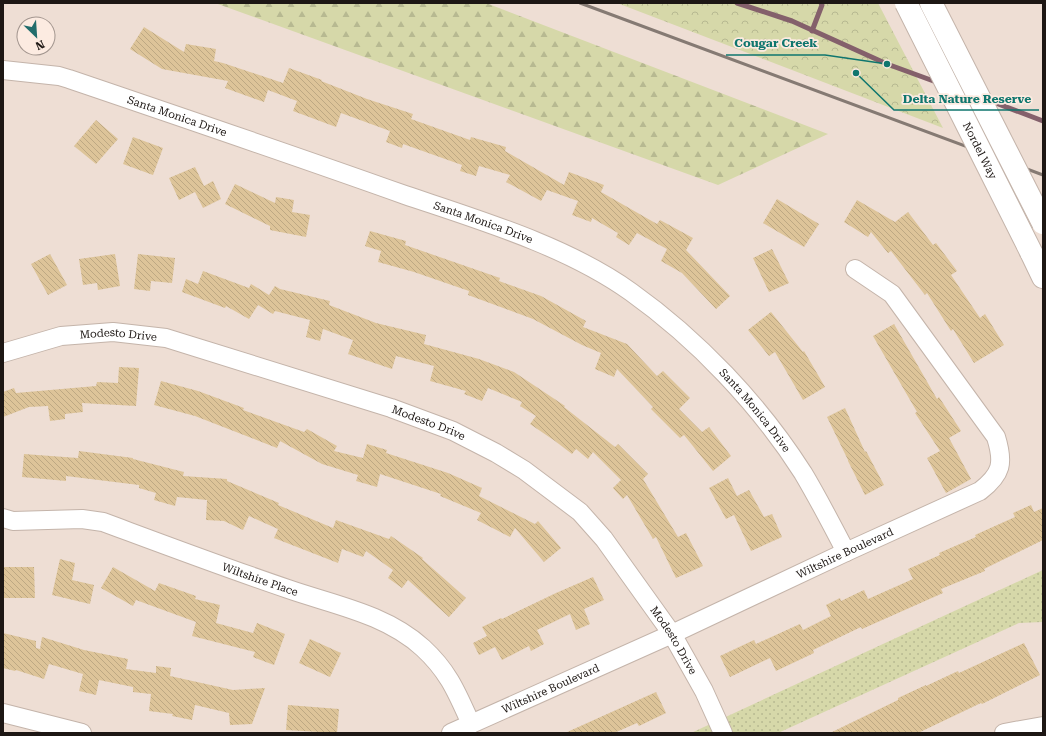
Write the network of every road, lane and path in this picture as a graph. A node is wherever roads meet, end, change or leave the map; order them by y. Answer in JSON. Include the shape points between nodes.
{"nodes":[{"id":1,"x":906,"y":3,"type":"edge"},
{"id":2,"x":931,"y":3,"type":"edge"},
{"id":3,"x":3,"y":70,"type":"edge"},
{"id":4,"x":1043,"y":223,"type":"edge"},
{"id":5,"x":855,"y":269,"type":"dead end"},
{"id":6,"x":1043,"y":277,"type":"edge"},
{"id":7,"x":3,"y":353,"type":"edge"},
{"id":8,"x":3,"y":518,"type":"edge"},
{"id":9,"x":846,"y":552,"type":"junction"},
{"id":10,"x":672,"y":634,"type":"junction"},
{"id":11,"x":3,"y":713,"type":"edge"},
{"id":12,"x":471,"y":724,"type":"junction"},
{"id":13,"x":1043,"y":726,"type":"edge"},
{"id":14,"x":82,"y":733,"type":"edge"},
{"id":15,"x":451,"y":733,"type":"edge"},
{"id":16,"x":724,"y":733,"type":"edge"},
{"id":17,"x":1004,"y":733,"type":"edge"}],
"edges":[{"from":1,"to":6,"type":"main road","name":"Nordel Way","bridge":true},
{"from":2,"to":4,"type":"main road","name":"Nordel Way","bridge":true},
{"from":3,"to":9,"type":"street","name":"Santa Monica Drive","via":[[59,76],[273,148],[554,249],[593,269],[629,291],[668,321],[736,386],[764,419],[802,473]]},
{"from":5,"to":9,"type":"street","name":"Wiltshire Boulevard","via":[[892,294],[996,438],[1000,464],[992,482],[980,491]]},
{"from":7,"to":10,"type":"street","name":"Modesto Drive","via":[[60,336],[113,332],[166,338],[392,408],[453,431],[524,470],[580,512],[604,539]]},
{"from":8,"to":12,"type":"street","name":"Wiltshire Place","via":[[13,521],[82,519],[103,522],[376,618],[422,647],[440,666],[455,688]]},
{"from":9,"to":10,"type":"street","name":"Wiltshire Boulevard"},
{"from":10,"to":12,"type":"street","name":"Wiltshire Boulevard"},
{"from":10,"to":16,"type":"street","name":"Modesto Drive"},
{"from":11,"to":14,"type":"street"},
{"from":12,"to":15,"type":"street","name":"Wiltshire Boulevard"},
{"from":13,"to":17,"type":"street"}]}
